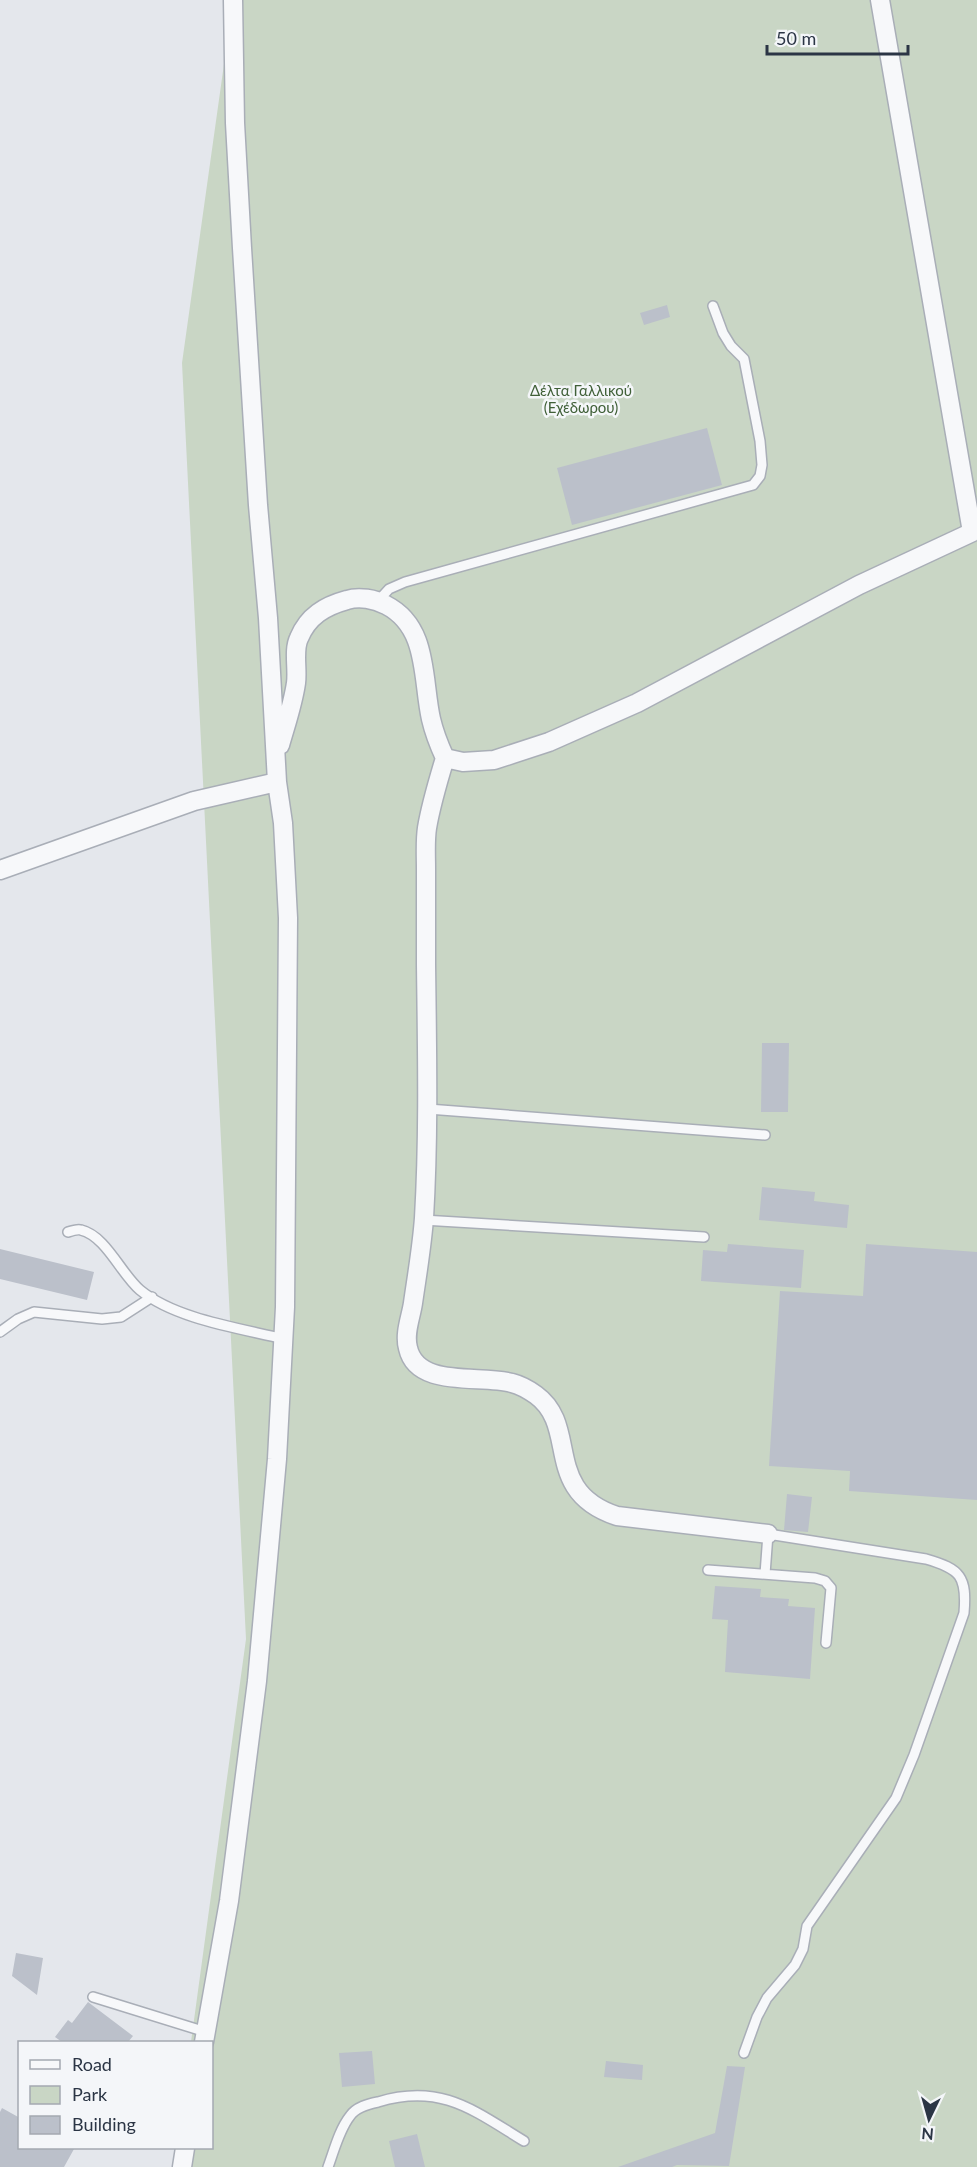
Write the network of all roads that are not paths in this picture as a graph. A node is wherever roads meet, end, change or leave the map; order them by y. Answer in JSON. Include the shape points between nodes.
{"nodes":[{"id":1,"x":233,"y":0,"type":"edge"},
{"id":2,"x":880,"y":0,"type":"edge"},
{"id":3,"x":713,"y":306,"type":"dead end"},
{"id":4,"x":975,"y":531,"type":"edge"},
{"id":5,"x":378,"y":601,"type":"junction"},
{"id":6,"x":276,"y":755,"type":"junction"},
{"id":7,"x":445,"y":758,"type":"junction"},
{"id":8,"x":277,"y":782,"type":"junction"},
{"id":9,"x":0,"y":870,"type":"edge"},
{"id":10,"x":428,"y":1109,"type":"junction"},
{"id":11,"x":765,"y":1135,"type":"dead end"},
{"id":12,"x":423,"y":1220,"type":"junction"},
{"id":13,"x":68,"y":1232,"type":"dead end"},
{"id":14,"x":704,"y":1237,"type":"dead end"},
{"id":15,"x":152,"y":1298,"type":"junction"},
{"id":16,"x":0,"y":1332,"type":"edge"},
{"id":17,"x":284,"y":1339,"type":"junction"},
{"id":18,"x":768,"y":1534,"type":"junction"},
{"id":19,"x":708,"y":1570,"type":"dead end"},
{"id":20,"x":765,"y":1574,"type":"junction"},
{"id":21,"x":826,"y":1643,"type":"dead end"},
{"id":22,"x":93,"y":1997,"type":"dead end"},
{"id":23,"x":205,"y":2037,"type":"edge"},
{"id":24,"x":744,"y":2053,"type":"dead end"},
{"id":25,"x":524,"y":2141,"type":"dead end"},
{"id":26,"x":185,"y":2149,"type":"edge"},
{"id":27,"x":182,"y":2167,"type":"edge"},
{"id":28,"x":328,"y":2167,"type":"edge"}],
"edges":[{"from":1,"to":6,"type":"street","via":[[235,123]]},
{"from":2,"to":4,"type":"street"},
{"from":3,"to":5,"type":"lane","via":[[723,333],[744,359],[762,465],[753,485],[405,582],[389,589]]},
{"from":4,"to":7,"type":"street","via":[[859,585],[637,703],[549,742],[494,760],[463,762]]},
{"from":5,"to":6,"type":"street","via":[[352,598],[327,606],[307,622],[297,640],[292,709]]},
{"from":5,"to":7,"type":"street","via":[[409,624],[419,645],[431,718]]},
{"from":6,"to":8,"type":"street"},
{"from":7,"to":10,"type":"street","via":[[427,830]]},
{"from":8,"to":9,"type":"street","via":[[194,801]]},
{"from":8,"to":17,"type":"street","via":[[288,918]]},
{"from":10,"to":11,"type":"lane"},
{"from":10,"to":12,"type":"street"},
{"from":12,"to":14,"type":"lane"},
{"from":12,"to":18,"type":"street","via":[[408,1330],[408,1347],[415,1363],[426,1372],[511,1383],[537,1396],[555,1419],[573,1485],[585,1500],[601,1510],[617,1516]]},
{"from":13,"to":15,"type":"lane","via":[[81,1230],[94,1238],[139,1289]]},
{"from":15,"to":16,"type":"lane","via":[[121,1317],[102,1319],[34,1312]]},
{"from":15,"to":17,"type":"lane","via":[[169,1308]]},
{"from":17,"to":23,"type":"street","via":[[257,1681],[229,1901]]},
{"from":18,"to":20,"type":"lane"},
{"from":18,"to":24,"type":"lane","via":[[948,1565],[958,1573],[965,1598],[964,1613],[896,1798],[807,1926],[803,1949],[795,1965],[767,1998]]},
{"from":19,"to":20,"type":"lane"},
{"from":20,"to":21,"type":"lane","via":[[825,1581],[831,1588]]},
{"from":22,"to":23,"type":"lane"},
{"from":25,"to":28,"type":"lane","via":[[467,2106],[441,2097],[392,2098],[363,2106],[350,2115]]},
{"from":26,"to":27,"type":"street"}]}
